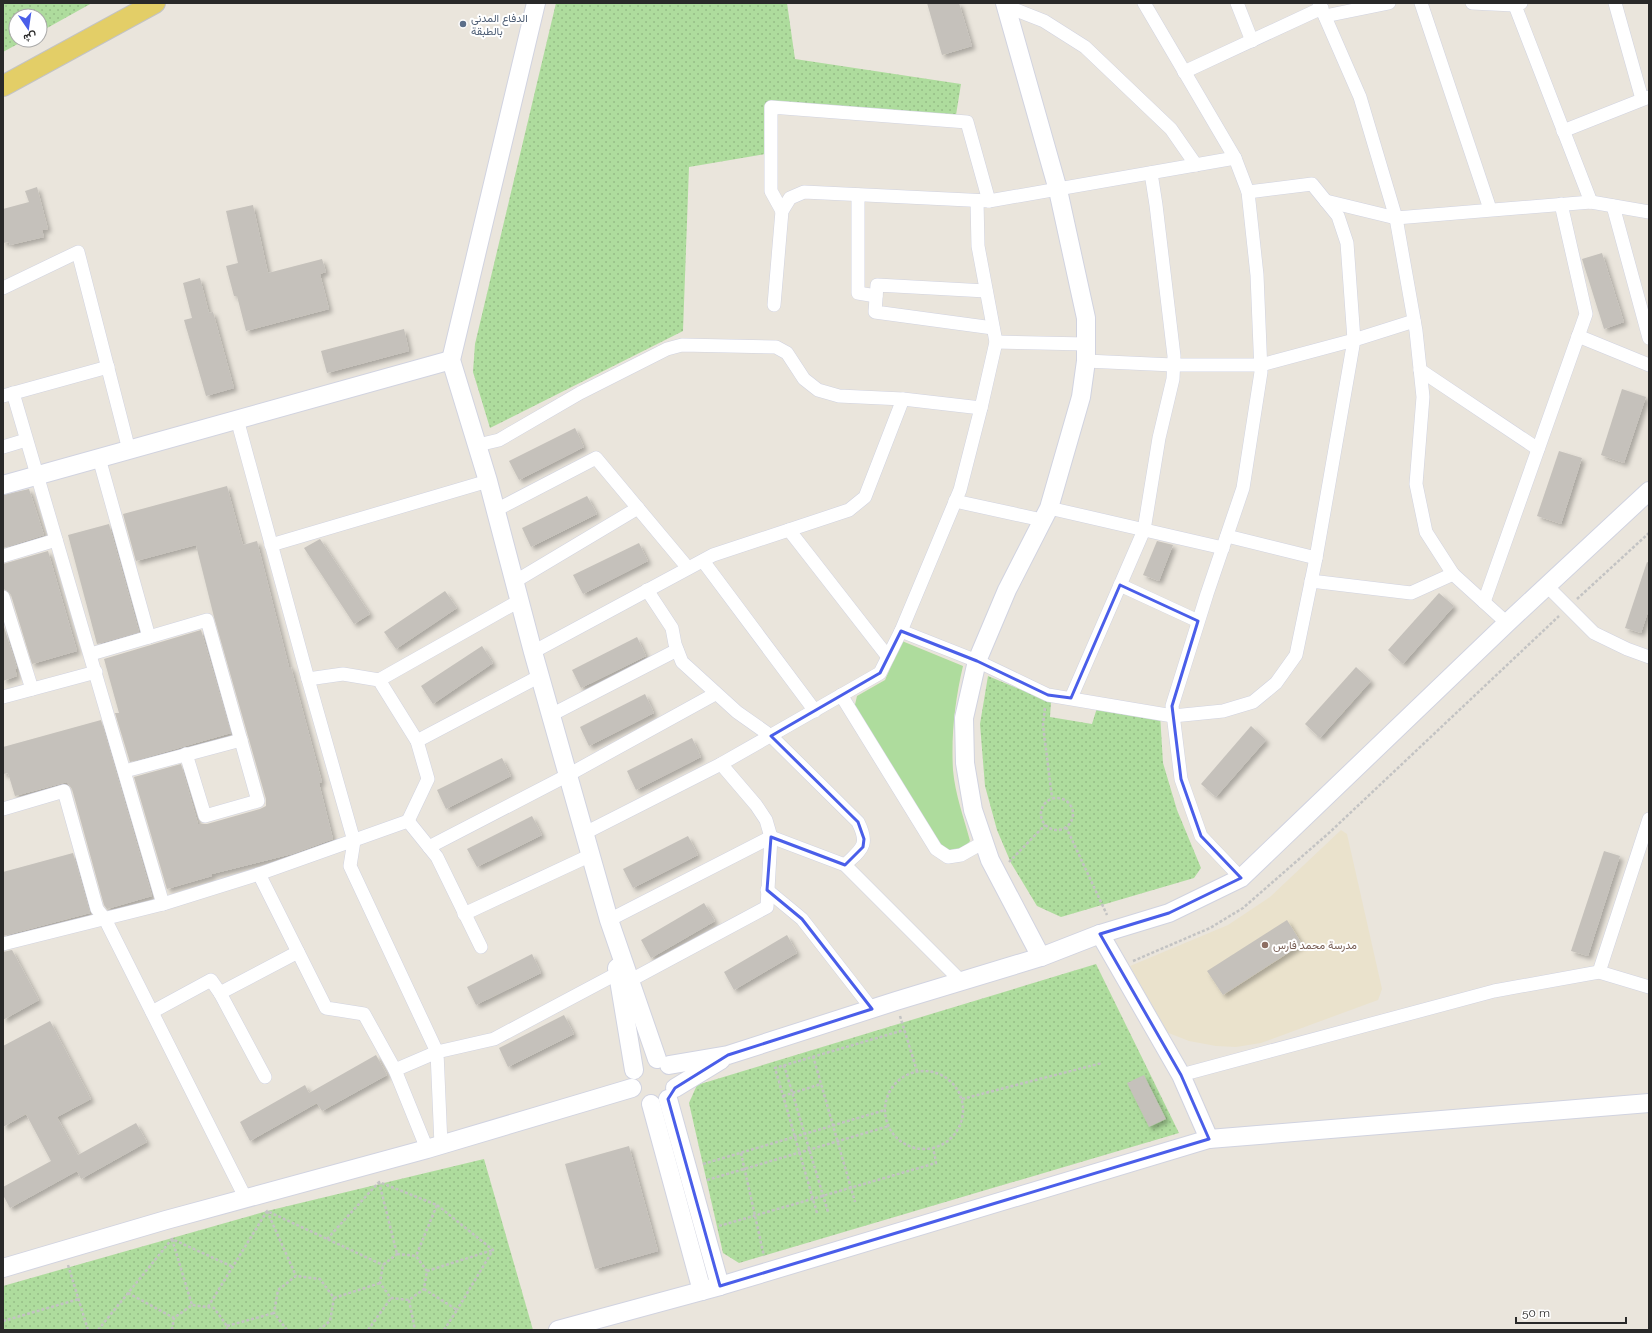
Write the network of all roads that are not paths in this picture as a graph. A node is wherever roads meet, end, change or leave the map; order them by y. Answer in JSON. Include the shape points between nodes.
{"nodes":[{"id":1,"x":155,"y":3,"type":"edge"},
{"id":2,"x":536,"y":3,"type":"edge"},
{"id":3,"x":1144,"y":3,"type":"edge"},
{"id":4,"x":1237,"y":3,"type":"edge"},
{"id":5,"x":1389,"y":3,"type":"edge"},
{"id":6,"x":1421,"y":3,"type":"edge"},
{"id":7,"x":1472,"y":3,"type":"edge"},
{"id":8,"x":1615,"y":3,"type":"edge"},
{"id":9,"x":1005,"y":4,"type":"edge"},
{"id":10,"x":1516,"y":4,"type":"edge"},
{"id":11,"x":1322,"y":9,"type":"edge"},
{"id":12,"x":1252,"y":40,"type":"junction"},
{"id":13,"x":1184,"y":72,"type":"junction"},
{"id":14,"x":3,"y":86,"type":"edge"},
{"id":15,"x":1646,"y":98,"type":"edge"},
{"id":16,"x":1563,"y":131,"type":"junction"},
{"id":17,"x":1234,"y":158,"type":"junction"},
{"id":18,"x":1196,"y":165,"type":"junction"},
{"id":19,"x":1151,"y":173,"type":"junction"},
{"id":20,"x":1058,"y":190,"type":"junction"},
{"id":21,"x":1248,"y":192,"type":"junction"},
{"id":22,"x":858,"y":195,"type":"junction"},
{"id":23,"x":983,"y":201,"type":"junction"},
{"id":24,"x":1326,"y":201,"type":"junction"},
{"id":25,"x":1591,"y":202,"type":"junction"},
{"id":26,"x":1561,"y":204,"type":"junction"},
{"id":27,"x":1613,"y":206,"type":"junction"},
{"id":28,"x":1490,"y":209,"type":"junction"},
{"id":29,"x":782,"y":211,"type":"junction"},
{"id":30,"x":1649,"y":212,"type":"edge"},
{"id":31,"x":1396,"y":218,"type":"junction"},
{"id":32,"x":3,"y":288,"type":"edge"},
{"id":33,"x":986,"y":291,"type":"junction"},
{"id":34,"x":876,"y":296,"type":"junction"},
{"id":35,"x":774,"y":305,"type":"dead end"},
{"id":36,"x":1414,"y":321,"type":"junction"},
{"id":37,"x":993,"y":328,"type":"junction"},
{"id":38,"x":1578,"y":336,"type":"junction"},
{"id":39,"x":1649,"y":338,"type":"edge"},
{"id":40,"x":1354,"y":340,"type":"junction"},
{"id":41,"x":996,"y":342,"type":"junction"},
{"id":42,"x":1086,"y":353,"type":"junction"},
{"id":43,"x":451,"y":360,"type":"junction"},
{"id":44,"x":1173,"y":365,"type":"junction"},
{"id":45,"x":1261,"y":365,"type":"junction"},
{"id":46,"x":1649,"y":365,"type":"edge"},
{"id":47,"x":108,"y":367,"type":"junction"},
{"id":48,"x":1420,"y":370,"type":"junction"},
{"id":49,"x":8,"y":395,"type":"edge"},
{"id":50,"x":903,"y":400,"type":"junction"},
{"id":51,"x":981,"y":408,"type":"junction"},
{"id":52,"x":237,"y":420,"type":"junction"},
{"id":53,"x":26,"y":440,"type":"junction"},
{"id":54,"x":478,"y":445,"type":"junction"},
{"id":55,"x":3,"y":447,"type":"edge"},
{"id":56,"x":1538,"y":449,"type":"junction"},
{"id":57,"x":129,"y":450,"type":"junction"},
{"id":58,"x":100,"y":458,"type":"junction"},
{"id":59,"x":37,"y":476,"type":"junction"},
{"id":60,"x":488,"y":481,"type":"junction"},
{"id":61,"x":3,"y":485,"type":"edge"},
{"id":62,"x":1649,"y":491,"type":"edge"},
{"id":63,"x":956,"y":501,"type":"junction"},
{"id":64,"x":638,"y":508,"type":"junction"},
{"id":65,"x":496,"y":510,"type":"junction"},
{"id":66,"x":1046,"y":514,"type":"junction"},
{"id":67,"x":789,"y":530,"type":"junction"},
{"id":68,"x":1144,"y":530,"type":"junction"},
{"id":69,"x":56,"y":540,"type":"junction"},
{"id":70,"x":1224,"y":542,"type":"junction"},
{"id":71,"x":271,"y":545,"type":"junction"},
{"id":72,"x":3,"y":556,"type":"edge"},
{"id":73,"x":1316,"y":558,"type":"junction"},
{"id":74,"x":703,"y":561,"type":"junction"},
{"id":75,"x":688,"y":568,"type":"junction"},
{"id":76,"x":1453,"y":574,"type":"junction"},
{"id":77,"x":1311,"y":580,"type":"junction"},
{"id":78,"x":514,"y":582,"type":"junction"},
{"id":79,"x":1120,"y":585,"type":"junction"},
{"id":80,"x":1547,"y":586,"type":"junction"},
{"id":81,"x":647,"y":590,"type":"junction"},
{"id":82,"x":3,"y":597,"type":"edge"},
{"id":83,"x":519,"y":601,"type":"junction"},
{"id":84,"x":1484,"y":602,"type":"junction"},
{"id":85,"x":7,"y":621,"type":"edge"},
{"id":86,"x":1198,"y":621,"type":"junction"},
{"id":87,"x":1507,"y":623,"type":"junction"},
{"id":88,"x":901,"y":632,"type":"junction"},
{"id":89,"x":149,"y":637,"type":"junction"},
{"id":90,"x":677,"y":650,"type":"junction"},
{"id":91,"x":533,"y":652,"type":"junction"},
{"id":92,"x":91,"y":654,"type":"junction"},
{"id":93,"x":888,"y":657,"type":"junction"},
{"id":94,"x":1649,"y":657,"type":"edge"},
{"id":95,"x":978,"y":661,"type":"junction"},
{"id":96,"x":96,"y":672,"type":"junction"},
{"id":97,"x":540,"y":676,"type":"junction"},
{"id":98,"x":308,"y":679,"type":"junction"},
{"id":99,"x":379,"y":680,"type":"junction"},
{"id":100,"x":32,"y":689,"type":"junction"},
{"id":101,"x":715,"y":694,"type":"junction"},
{"id":102,"x":841,"y":695,"type":"junction"},
{"id":103,"x":3,"y":697,"type":"edge"},
{"id":104,"x":1071,"y":698,"type":"junction"},
{"id":105,"x":815,"y":711,"type":"junction"},
{"id":106,"x":551,"y":715,"type":"junction"},
{"id":107,"x":1173,"y":716,"type":"junction"},
{"id":108,"x":771,"y":736,"type":"junction"},
{"id":109,"x":241,"y":740,"type":"junction"},
{"id":110,"x":417,"y":741,"type":"junction"},
{"id":111,"x":186,"y":754,"type":"junction"},
{"id":112,"x":721,"y":764,"type":"junction"},
{"id":113,"x":125,"y":771,"type":"junction"},
{"id":114,"x":568,"y":775,"type":"junction"},
{"id":115,"x":3,"y":810,"type":"edge"},
{"id":116,"x":1649,"y":819,"type":"edge"},
{"id":117,"x":408,"y":821,"type":"junction"},
{"id":118,"x":584,"y":833,"type":"junction"},
{"id":119,"x":771,"y":837,"type":"junction"},
{"id":120,"x":354,"y":841,"type":"junction"},
{"id":121,"x":984,"y":842,"type":"junction"},
{"id":122,"x":429,"y":847,"type":"junction"},
{"id":123,"x":591,"y":856,"type":"junction"},
{"id":124,"x":845,"y":865,"type":"junction"},
{"id":125,"x":259,"y":874,"type":"junction"},
{"id":126,"x":1241,"y":878,"type":"junction"},
{"id":127,"x":768,"y":890,"type":"junction"},
{"id":128,"x":163,"y":904,"type":"junction"},
{"id":129,"x":464,"y":914,"type":"junction"},
{"id":130,"x":105,"y":919,"type":"junction"},
{"id":131,"x":609,"y":920,"type":"junction"},
{"id":132,"x":1107,"y":932,"type":"junction"},
{"id":133,"x":3,"y":944,"type":"edge"},
{"id":134,"x":480,"y":947,"type":"dead end"},
{"id":135,"x":298,"y":952,"type":"junction"},
{"id":136,"x":1041,"y":957,"type":"junction"},
{"id":137,"x":1599,"y":972,"type":"junction"},
{"id":138,"x":625,"y":977,"type":"junction"},
{"id":139,"x":961,"y":981,"type":"junction"},
{"id":140,"x":1649,"y":987,"type":"edge"},
{"id":141,"x":220,"y":993,"type":"junction"},
{"id":142,"x":872,"y":1009,"type":"junction"},
{"id":143,"x":152,"y":1012,"type":"junction"},
{"id":144,"x":437,"y":1052,"type":"junction"},
{"id":145,"x":728,"y":1055,"type":"junction"},
{"id":146,"x":663,"y":1062,"type":"junction"},
{"id":147,"x":395,"y":1070,"type":"junction"},
{"id":148,"x":634,"y":1070,"type":"junction"},
{"id":149,"x":1181,"y":1075,"type":"junction"},
{"id":150,"x":265,"y":1077,"type":"dead end"},
{"id":151,"x":632,"y":1088,"type":"junction"},
{"id":152,"x":665,"y":1097,"type":"junction"},
{"id":153,"x":1649,"y":1103,"type":"edge"},
{"id":154,"x":1209,"y":1139,"type":"junction"},
{"id":155,"x":434,"y":1147,"type":"junction"},
{"id":156,"x":253,"y":1197,"type":"junction"},
{"id":157,"x":3,"y":1268,"type":"edge"},
{"id":158,"x":720,"y":1286,"type":"junction"},
{"id":159,"x":702,"y":1291,"type":"junction"},
{"id":160,"x":558,"y":1330,"type":"edge"}],
"edges":[{"from":1,"to":14,"type":"main road"},
{"from":2,"to":43,"type":"main road"},
{"from":3,"to":13,"type":"street"},
{"from":4,"to":12,"type":"street"},
{"from":5,"to":11,"type":"street"},
{"from":6,"to":28,"type":"street"},
{"from":7,"to":10,"type":"street"},
{"from":8,"to":15,"type":"street"},
{"from":9,"to":18,"type":"street","via":[[1044,21],[1085,46],[1171,129]]},
{"from":9,"to":20,"type":"main road"},
{"from":10,"to":16,"type":"street"},
{"from":11,"to":12,"type":"street"},
{"from":11,"to":31,"type":"street","via":[[1360,97]]},
{"from":12,"to":13,"type":"street"},
{"from":13,"to":17,"type":"street"},
{"from":15,"to":16,"type":"street"},
{"from":16,"to":25,"type":"street"},
{"from":17,"to":18,"type":"street"},
{"from":17,"to":21,"type":"street"},
{"from":18,"to":19,"type":"street"},
{"from":19,"to":20,"type":"street"},
{"from":19,"to":44,"type":"street","via":[[1174,356]]},
{"from":20,"to":23,"type":"street"},
{"from":20,"to":42,"type":"main road","via":[[1086,318]]},
{"from":21,"to":24,"type":"street","via":[[1312,184]]},
{"from":21,"to":45,"type":"street","via":[[1257,275]]},
{"from":22,"to":23,"type":"street"},
{"from":22,"to":29,"type":"street","via":[[804,192],[790,198]]},
{"from":22,"to":34,"type":"street","via":[[858,293]]},
{"from":23,"to":29,"type":"street","via":[[967,122],[771,107],[771,191]]},
{"from":23,"to":33,"type":"street","via":[[978,246]]},
{"from":24,"to":31,"type":"street"},
{"from":24,"to":40,"type":"street","via":[[1338,216],[1347,243]]},
{"from":25,"to":26,"type":"street"},
{"from":25,"to":27,"type":"street"},
{"from":26,"to":28,"type":"street"},
{"from":26,"to":38,"type":"street","via":[[1586,314]]},
{"from":27,"to":30,"type":"street"},
{"from":27,"to":39,"type":"street"},
{"from":28,"to":31,"type":"street"},
{"from":29,"to":35,"type":"street"},
{"from":31,"to":36,"type":"street"},
{"from":32,"to":47,"type":"street","via":[[78,252]]},
{"from":33,"to":34,"type":"street","via":[[877,284]]},
{"from":33,"to":37,"type":"street"},
{"from":34,"to":37,"type":"street","via":[[875,312]]},
{"from":36,"to":40,"type":"street"},
{"from":36,"to":48,"type":"street"},
{"from":37,"to":41,"type":"street"},
{"from":38,"to":46,"type":"street"},
{"from":38,"to":56,"type":"street"},
{"from":40,"to":45,"type":"street"},
{"from":40,"to":73,"type":"street"},
{"from":41,"to":42,"type":"street"},
{"from":41,"to":51,"type":"street"},
{"from":42,"to":44,"type":"street"},
{"from":42,"to":66,"type":"main road","via":[[1081,397]]},
{"from":43,"to":52,"type":"main road"},
{"from":43,"to":54,"type":"main road"},
{"from":44,"to":45,"type":"street"},
{"from":44,"to":68,"type":"street","via":[[1173,379],[1159,438]]},
{"from":45,"to":70,"type":"street","via":[[1243,488]]},
{"from":47,"to":49,"type":"street"},
{"from":47,"to":57,"type":"street"},
{"from":48,"to":56,"type":"street"},
{"from":48,"to":76,"type":"street","via":[[1423,397],[1416,484],[1426,532]]},
{"from":49,"to":53,"type":"street"},
{"from":50,"to":51,"type":"street"},
{"from":50,"to":54,"type":"street","via":[[839,396],[818,390],[804,379],[787,353],[776,347],[682,345],[667,349],[580,393],[499,440]]},
{"from":50,"to":67,"type":"street","via":[[864,497],[849,510]]},
{"from":51,"to":63,"type":"street"},
{"from":52,"to":57,"type":"main road"},
{"from":52,"to":71,"type":"street"},
{"from":53,"to":55,"type":"street"},
{"from":53,"to":59,"type":"street"},
{"from":54,"to":60,"type":"main road"},
{"from":56,"to":84,"type":"street"},
{"from":57,"to":58,"type":"main road"},
{"from":58,"to":59,"type":"main road"},
{"from":58,"to":89,"type":"street"},
{"from":59,"to":61,"type":"main road"},
{"from":59,"to":69,"type":"street"},
{"from":60,"to":65,"type":"main road"},
{"from":60,"to":71,"type":"street"},
{"from":62,"to":80,"type":"main road"},
{"from":63,"to":66,"type":"street"},
{"from":63,"to":88,"type":"street"},
{"from":64,"to":65,"type":"street","via":[[596,458]]},
{"from":64,"to":75,"type":"street"},
{"from":64,"to":78,"type":"street"},
{"from":65,"to":78,"type":"main road"},
{"from":66,"to":68,"type":"street"},
{"from":66,"to":95,"type":"main road","via":[[1006,590]]},
{"from":67,"to":74,"type":"street","via":[[713,555]]},
{"from":67,"to":93,"type":"street"},
{"from":68,"to":70,"type":"street"},
{"from":68,"to":79,"type":"street"},
{"from":69,"to":72,"type":"street"},
{"from":69,"to":92,"type":"street"},
{"from":70,"to":73,"type":"street"},
{"from":70,"to":86,"type":"street"},
{"from":71,"to":98,"type":"street"},
{"from":73,"to":77,"type":"street"},
{"from":74,"to":75,"type":"street"},
{"from":74,"to":105,"type":"street"},
{"from":75,"to":81,"type":"street"},
{"from":76,"to":77,"type":"street","via":[[1411,593]]},
{"from":76,"to":84,"type":"street"},
{"from":77,"to":107,"type":"street","via":[[1296,655],[1276,683],[1253,702],[1223,711]]},
{"from":78,"to":83,"type":"main road"},
{"from":79,"to":86,"type":"street"},
{"from":79,"to":104,"type":"street"},
{"from":80,"to":87,"type":"main road"},
{"from":80,"to":94,"type":"street","via":[[1594,633]]},
{"from":81,"to":90,"type":"street","via":[[672,628]]},
{"from":81,"to":91,"type":"street"},
{"from":82,"to":85,"type":"street"},
{"from":83,"to":91,"type":"main road"},
{"from":83,"to":99,"type":"street"},
{"from":84,"to":87,"type":"street"},
{"from":85,"to":100,"type":"street"},
{"from":86,"to":107,"type":"street","via":[[1172,706]]},
{"from":87,"to":126,"type":"main road"},
{"from":88,"to":93,"type":"street"},
{"from":88,"to":95,"type":"street"},
{"from":89,"to":92,"type":"street"},
{"from":89,"to":109,"type":"street","via":[[207,620]]},
{"from":90,"to":101,"type":"street","via":[[682,662]]},
{"from":90,"to":106,"type":"street"},
{"from":91,"to":97,"type":"main road"},
{"from":92,"to":96,"type":"street"},
{"from":93,"to":102,"type":"street","via":[[880,673]]},
{"from":95,"to":104,"type":"street","via":[[1048,695]]},
{"from":95,"to":121,"type":"main road","via":[[964,718],[965,763],[973,810]]},
{"from":96,"to":100,"type":"street"},
{"from":96,"to":113,"type":"street"},
{"from":97,"to":106,"type":"main road"},
{"from":97,"to":110,"type":"street"},
{"from":98,"to":99,"type":"street","via":[[343,674]]},
{"from":98,"to":120,"type":"street"},
{"from":99,"to":110,"type":"street"},
{"from":100,"to":103,"type":"street"},
{"from":101,"to":108,"type":"street"},
{"from":101,"to":114,"type":"street"},
{"from":102,"to":105,"type":"street"},
{"from":102,"to":121,"type":"street","via":[[936,849],[948,857],[961,855]]},
{"from":104,"to":107,"type":"street"},
{"from":105,"to":108,"type":"street"},
{"from":106,"to":114,"type":"main road"},
{"from":107,"to":126,"type":"street","via":[[1181,779],[1201,836]]},
{"from":108,"to":112,"type":"street"},
{"from":108,"to":124,"type":"street","via":[[858,822],[864,839],[863,847]]},
{"from":109,"to":111,"type":"street"},
{"from":109,"to":111,"type":"street","via":[[258,800],[205,816]]},
{"from":110,"to":117,"type":"street","via":[[428,780]]},
{"from":111,"to":113,"type":"street"},
{"from":112,"to":118,"type":"street"},
{"from":112,"to":119,"type":"street","via":[[756,805],[766,820]]},
{"from":113,"to":128,"type":"street"},
{"from":114,"to":118,"type":"main road"},
{"from":114,"to":122,"type":"street"},
{"from":115,"to":130,"type":"street","via":[[64,791],[97,910]]},
{"from":116,"to":137,"type":"street"},
{"from":117,"to":120,"type":"street"},
{"from":117,"to":122,"type":"street"},
{"from":118,"to":123,"type":"main road"},
{"from":119,"to":124,"type":"street"},
{"from":119,"to":127,"type":"street"},
{"from":119,"to":131,"type":"street"},
{"from":120,"to":125,"type":"street"},
{"from":120,"to":144,"type":"street","via":[[350,866]]},
{"from":121,"to":136,"type":"main road","via":[[990,860]]},
{"from":122,"to":129,"type":"street","via":[[437,857]]},
{"from":123,"to":129,"type":"street"},
{"from":123,"to":131,"type":"main road"},
{"from":124,"to":139,"type":"street"},
{"from":125,"to":128,"type":"street"},
{"from":125,"to":135,"type":"street"},
{"from":126,"to":132,"type":"main road","via":[[1169,913]]},
{"from":127,"to":138,"type":"street","via":[[767,906]]},
{"from":127,"to":142,"type":"street","via":[[802,919]]},
{"from":128,"to":130,"type":"street"},
{"from":129,"to":134,"type":"street"},
{"from":130,"to":133,"type":"street"},
{"from":130,"to":143,"type":"street"},
{"from":131,"to":138,"type":"main road"},
{"from":132,"to":136,"type":"main road"},
{"from":132,"to":149,"type":"main road","via":[[1119,967]]},
{"from":135,"to":141,"type":"street"},
{"from":135,"to":147,"type":"street","via":[[326,1008],[364,1014]]},
{"from":136,"to":139,"type":"main road"},
{"from":137,"to":140,"type":"street"},
{"from":137,"to":149,"type":"street","via":[[1494,991]]},
{"from":138,"to":144,"type":"street","via":[[494,1039]]},
{"from":138,"to":146,"type":"main road"},
{"from":138,"to":148,"type":"main road"},
{"from":139,"to":142,"type":"main road"},
{"from":141,"to":143,"type":"street","via":[[211,980]]},
{"from":141,"to":150,"type":"street"},
{"from":142,"to":145,"type":"main road"},
{"from":143,"to":156,"type":"street"},
{"from":144,"to":147,"type":"street"},
{"from":144,"to":155,"type":"street"},
{"from":145,"to":146,"type":"main road"},
{"from":145,"to":152,"type":"main road"},
{"from":146,"to":148,"type":"main road","via":[[644,1061]]},
{"from":146,"to":152,"type":"main road","via":[[675,1076]]},
{"from":147,"to":155,"type":"street"},
{"from":148,"to":151,"type":"main road"},
{"from":149,"to":154,"type":"main road"},
{"from":151,"to":152,"type":"main road","via":[[644,1102]]},
{"from":151,"to":155,"type":"main road"},
{"from":152,"to":158,"type":"main road"},
{"from":152,"to":159,"type":"main road"},
{"from":153,"to":154,"type":"main road"},
{"from":154,"to":158,"type":"main road"},
{"from":155,"to":156,"type":"main road"},
{"from":156,"to":157,"type":"main road"},
{"from":158,"to":159,"type":"main road"},
{"from":159,"to":160,"type":"main road"}]}
